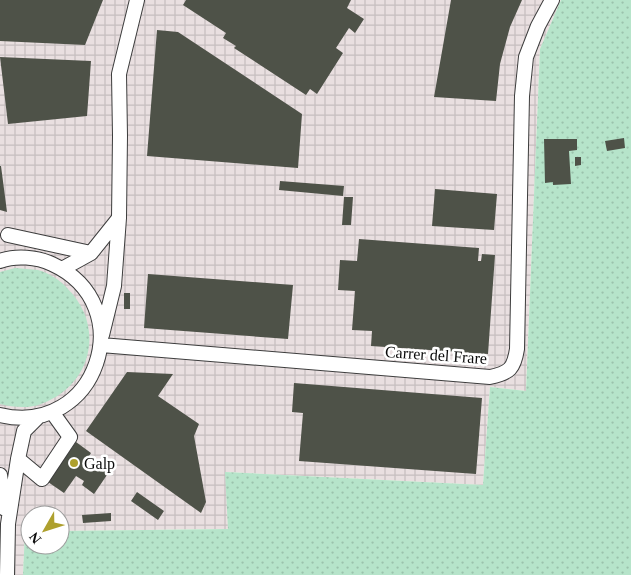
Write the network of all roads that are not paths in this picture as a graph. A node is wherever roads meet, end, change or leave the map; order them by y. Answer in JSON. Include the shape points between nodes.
{"nodes":[{"id":1,"x":136,"y":0,"type":"edge"},
{"id":2,"x":552,"y":0,"type":"edge"},
{"id":3,"x":119,"y":218,"type":"junction"},
{"id":4,"x":4,"y":233,"type":"edge"},
{"id":5,"x":91,"y":253,"type":"junction"},
{"id":6,"x":27,"y":258,"type":"junction"},
{"id":7,"x":0,"y":260,"type":"edge"},
{"id":8,"x":62,"y":269,"type":"junction"},
{"id":9,"x":101,"y":340,"type":"junction"},
{"id":10,"x":52,"y":412,"type":"junction"},
{"id":11,"x":0,"y":415,"type":"edge"},
{"id":12,"x":38,"y":417,"type":"junction"},
{"id":13,"x":18,"y":459,"type":"junction"},
{"id":14,"x":1,"y":482,"type":"edge"},
{"id":15,"x":8,"y":524,"type":"junction"},
{"id":16,"x":3,"y":559,"type":"edge"},
{"id":17,"x":7,"y":575,"type":"edge"}],
"edges":[{"from":1,"to":3,"type":"street","via":[[119,74]]},
{"from":2,"to":9,"type":"street","name":"Carrer del Frare","via":[[526,57],[522,96],[517,349],[515,363],[509,370],[490,377]]},
{"from":3,"to":5,"type":"street"},
{"from":3,"to":9,"type":"street","via":[[114,286]]},
{"from":4,"to":5,"type":"street"},
{"from":4,"to":6,"type":"street"},
{"from":5,"to":8,"type":"street"},
{"from":6,"to":7,"type":"street"},
{"from":6,"to":8,"type":"street","via":[[45,261]]},
{"from":8,"to":9,"type":"street","via":[[82,286],[96,309]]},
{"from":9,"to":10,"type":"street","via":[[96,366],[86,386],[71,401]]},
{"from":10,"to":12,"type":"street"},
{"from":10,"to":13,"type":"street","via":[[70,437],[42,478]]},
{"from":11,"to":12,"type":"street"},
{"from":12,"to":13,"type":"street","via":[[24,431]]},
{"from":13,"to":15,"type":"street"},
{"from":14,"to":15,"type":"street"},
{"from":15,"to":16,"type":"street"},
{"from":16,"to":17,"type":"street"}]}
